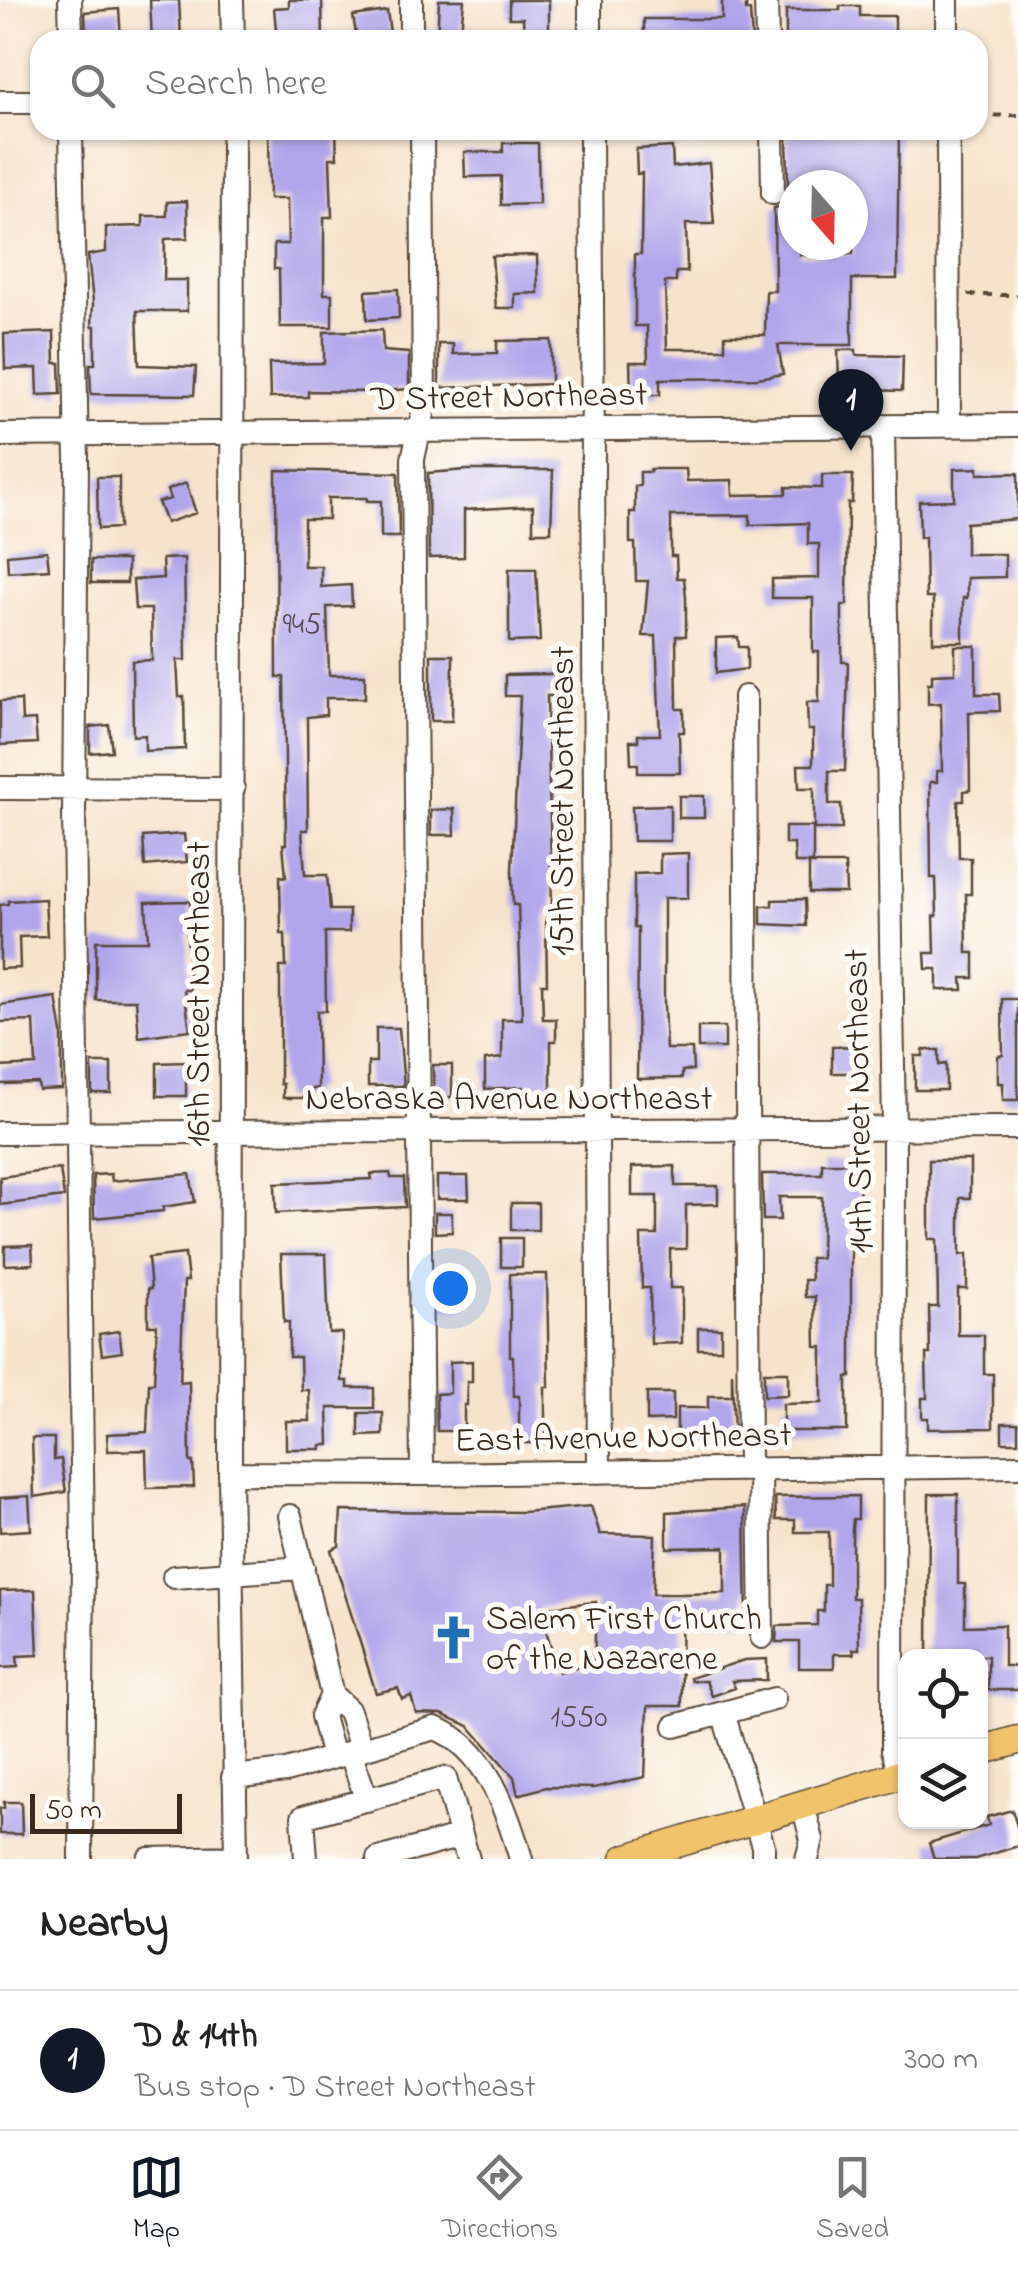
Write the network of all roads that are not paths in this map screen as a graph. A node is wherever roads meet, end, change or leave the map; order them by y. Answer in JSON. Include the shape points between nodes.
{"nodes":[{"id":1,"x":70,"y":0,"type":"edge"},
{"id":2,"x":232,"y":0,"type":"edge"},
{"id":3,"x":411,"y":0,"type":"edge"},
{"id":4,"x":590,"y":0,"type":"edge"},
{"id":5,"x":766,"y":0,"type":"edge"},
{"id":6,"x":947,"y":0,"type":"edge"},
{"id":7,"x":71,"y":30,"type":"edge"},
{"id":8,"x":233,"y":30,"type":"edge"},
{"id":9,"x":411,"y":30,"type":"edge"},
{"id":10,"x":590,"y":30,"type":"edge"},
{"id":11,"x":767,"y":30,"type":"edge"},
{"id":12,"x":947,"y":30,"type":"edge"},
{"id":13,"x":0,"y":102,"type":"edge"},
{"id":14,"x":30,"y":102,"type":"edge"},
{"id":15,"x":72,"y":140,"type":"edge"},
{"id":16,"x":234,"y":140,"type":"edge"},
{"id":17,"x":422,"y":140,"type":"edge"},
{"id":18,"x":590,"y":140,"type":"edge"},
{"id":19,"x":772,"y":140,"type":"edge"},
{"id":20,"x":948,"y":140,"type":"edge"},
{"id":21,"x":772,"y":193,"type":"dead end"},
{"id":22,"x":1018,"y":425,"type":"edge"},
{"id":23,"x":883,"y":426,"type":"junction"},
{"id":24,"x":949,"y":426,"type":"junction"},
{"id":25,"x":594,"y":429,"type":"junction"},
{"id":26,"x":420,"y":431,"type":"junction"},
{"id":27,"x":0,"y":434,"type":"edge"},
{"id":28,"x":75,"y":435,"type":"junction"},
{"id":29,"x":232,"y":435,"type":"junction"},
{"id":30,"x":745,"y":697,"type":"dead end"},
{"id":31,"x":0,"y":788,"type":"edge"},
{"id":32,"x":75,"y":789,"type":"junction"},
{"id":33,"x":233,"y":789,"type":"junction"},
{"id":34,"x":1018,"y":1128,"type":"edge"},
{"id":35,"x":749,"y":1130,"type":"junction"},
{"id":36,"x":894,"y":1130,"type":"junction"},
{"id":37,"x":598,"y":1131,"type":"junction"},
{"id":38,"x":418,"y":1132,"type":"junction"},
{"id":39,"x":232,"y":1133,"type":"junction"},
{"id":40,"x":0,"y":1134,"type":"edge"},
{"id":41,"x":77,"y":1134,"type":"junction"},
{"id":42,"x":1018,"y":1466,"type":"edge"},
{"id":43,"x":894,"y":1467,"type":"junction"},
{"id":44,"x":755,"y":1469,"type":"junction"},
{"id":45,"x":599,"y":1472,"type":"junction"},
{"id":46,"x":230,"y":1473,"type":"junction"},
{"id":47,"x":422,"y":1474,"type":"junction"},
{"id":48,"x":290,"y":1516,"type":"dead end"},
{"id":49,"x":303,"y":1568,"type":"junction"},
{"id":50,"x":230,"y":1575,"type":"junction"},
{"id":51,"x":174,"y":1577,"type":"dead end"},
{"id":52,"x":762,"y":1637,"type":"dead end"},
{"id":53,"x":774,"y":1699,"type":"dead end"},
{"id":54,"x":723,"y":1713,"type":"junction"},
{"id":55,"x":675,"y":1726,"type":"dead end"},
{"id":56,"x":1018,"y":1740,"type":"edge"},
{"id":57,"x":988,"y":1749,"type":"edge"},
{"id":58,"x":348,"y":1752,"type":"junction"},
{"id":59,"x":476,"y":1762,"type":"junction"},
{"id":60,"x":898,"y":1762,"type":"edge"},
{"id":61,"x":898,"y":1776,"type":"edge"},
{"id":62,"x":233,"y":1778,"type":"junction"},
{"id":63,"x":367,"y":1800,"type":"junction"},
{"id":64,"x":451,"y":1800,"type":"junction"},
{"id":65,"x":803,"y":1805,"type":"junction"},
{"id":66,"x":755,"y":1820,"type":"junction"},
{"id":67,"x":461,"y":1836,"type":"junction"},
{"id":68,"x":236,"y":1858,"type":"edge"},
{"id":69,"x":82,"y":1859,"type":"edge"},
{"id":70,"x":148,"y":1859,"type":"edge"},
{"id":71,"x":306,"y":1859,"type":"edge"},
{"id":72,"x":378,"y":1859,"type":"edge"},
{"id":73,"x":468,"y":1859,"type":"edge"},
{"id":74,"x":521,"y":1859,"type":"edge"},
{"id":75,"x":625,"y":1859,"type":"edge"},
{"id":76,"x":763,"y":1859,"type":"edge"},
{"id":77,"x":807,"y":1859,"type":"edge"}],
"edges":[{"from":1,"to":7,"type":"street"},
{"from":2,"to":8,"type":"street"},
{"from":3,"to":9,"type":"street"},
{"from":4,"to":10,"type":"street"},
{"from":5,"to":11,"type":"street"},
{"from":6,"to":12,"type":"street"},
{"from":13,"to":14,"type":"street"},
{"from":15,"to":28,"type":"street"},
{"from":16,"to":29,"type":"street","name":"16th Street Northeast"},
{"from":17,"to":26,"type":"street"},
{"from":18,"to":25,"type":"street","name":"15th Street Northeast"},
{"from":19,"to":21,"type":"street"},
{"from":20,"to":24,"type":"street"},
{"from":22,"to":24,"type":"street","name":"D Street Northeast"},
{"from":23,"to":24,"type":"street","name":"D Street Northeast"},
{"from":23,"to":25,"type":"street","name":"D Street Northeast"},
{"from":23,"to":36,"type":"street","name":"14th Street Northeast"},
{"from":25,"to":26,"type":"street","name":"D Street Northeast"},
{"from":25,"to":37,"type":"street","name":"15th Street Northeast"},
{"from":26,"to":29,"type":"street","name":"D Street Northeast"},
{"from":26,"to":38,"type":"street","via":[[413,458]]},
{"from":27,"to":28,"type":"street","name":"D Street Northeast"},
{"from":28,"to":29,"type":"street","name":"D Street Northeast"},
{"from":28,"to":32,"type":"street"},
{"from":29,"to":33,"type":"street","name":"16th Street Northeast"},
{"from":30,"to":35,"type":"street"},
{"from":31,"to":32,"type":"street"},
{"from":32,"to":33,"type":"street"},
{"from":32,"to":41,"type":"street"},
{"from":33,"to":39,"type":"street","name":"16th Street Northeast"},
{"from":34,"to":36,"type":"street","name":"Nebraska Avenue Northeast"},
{"from":35,"to":36,"type":"street","name":"Nebraska Avenue Northeast"},
{"from":35,"to":37,"type":"street","name":"Nebraska Avenue Northeast"},
{"from":35,"to":44,"type":"street"},
{"from":36,"to":43,"type":"street","name":"14th Street Northeast"},
{"from":37,"to":38,"type":"street","name":"Nebraska Avenue Northeast"},
{"from":37,"to":45,"type":"street","name":"15th Street Northeast"},
{"from":38,"to":39,"type":"street","name":"Nebraska Avenue Northeast"},
{"from":38,"to":47,"type":"street"},
{"from":39,"to":41,"type":"street","name":"Nebraska Avenue Northeast"},
{"from":39,"to":46,"type":"street","name":"16th Street Northeast"},
{"from":40,"to":41,"type":"street","name":"Nebraska Avenue Northeast"},
{"from":41,"to":69,"type":"street"},
{"from":42,"to":43,"type":"street","name":"East Avenue Northeast"},
{"from":43,"to":44,"type":"street","name":"East Avenue Northeast"},
{"from":43,"to":60,"type":"street","name":"14th Street Northeast"},
{"from":44,"to":45,"type":"street","name":"East Avenue Northeast"},
{"from":44,"to":52,"type":"street"},
{"from":45,"to":47,"type":"street","name":"East Avenue Northeast"},
{"from":46,"to":47,"type":"street","name":"East Avenue Northeast"},
{"from":46,"to":50,"type":"street","name":"16th Street Northeast"},
{"from":48,"to":49,"type":"street"},
{"from":49,"to":50,"type":"street"},
{"from":49,"to":58,"type":"street","via":[[332,1695],[349,1711]]},
{"from":50,"to":51,"type":"street"},
{"from":50,"to":62,"type":"street","name":"16th Street Northeast"},
{"from":53,"to":54,"type":"street"},
{"from":54,"to":55,"type":"street"},
{"from":54,"to":66,"type":"street"},
{"from":56,"to":57,"type":"main road"},
{"from":58,"to":59,"type":"street","via":[[435,1728],[459,1741]]},
{"from":58,"to":62,"type":"street"},
{"from":58,"to":63,"type":"street"},
{"from":59,"to":64,"type":"street"},
{"from":59,"to":74,"type":"street","via":[[503,1804]]},
{"from":61,"to":65,"type":"main road"},
{"from":62,"to":68,"type":"street","name":"16th Street Northeast"},
{"from":63,"to":64,"type":"street","via":[[444,1778]]},
{"from":63,"to":71,"type":"street","via":[[303,1818]]},
{"from":64,"to":67,"type":"street"},
{"from":65,"to":66,"type":"main road"},
{"from":65,"to":77,"type":"street","via":[[812,1840]]},
{"from":66,"to":75,"type":"main road"},
{"from":66,"to":76,"type":"street"},
{"from":67,"to":72,"type":"street"},
{"from":67,"to":73,"type":"street"},
{"from":68,"to":70,"type":"street"}]}
